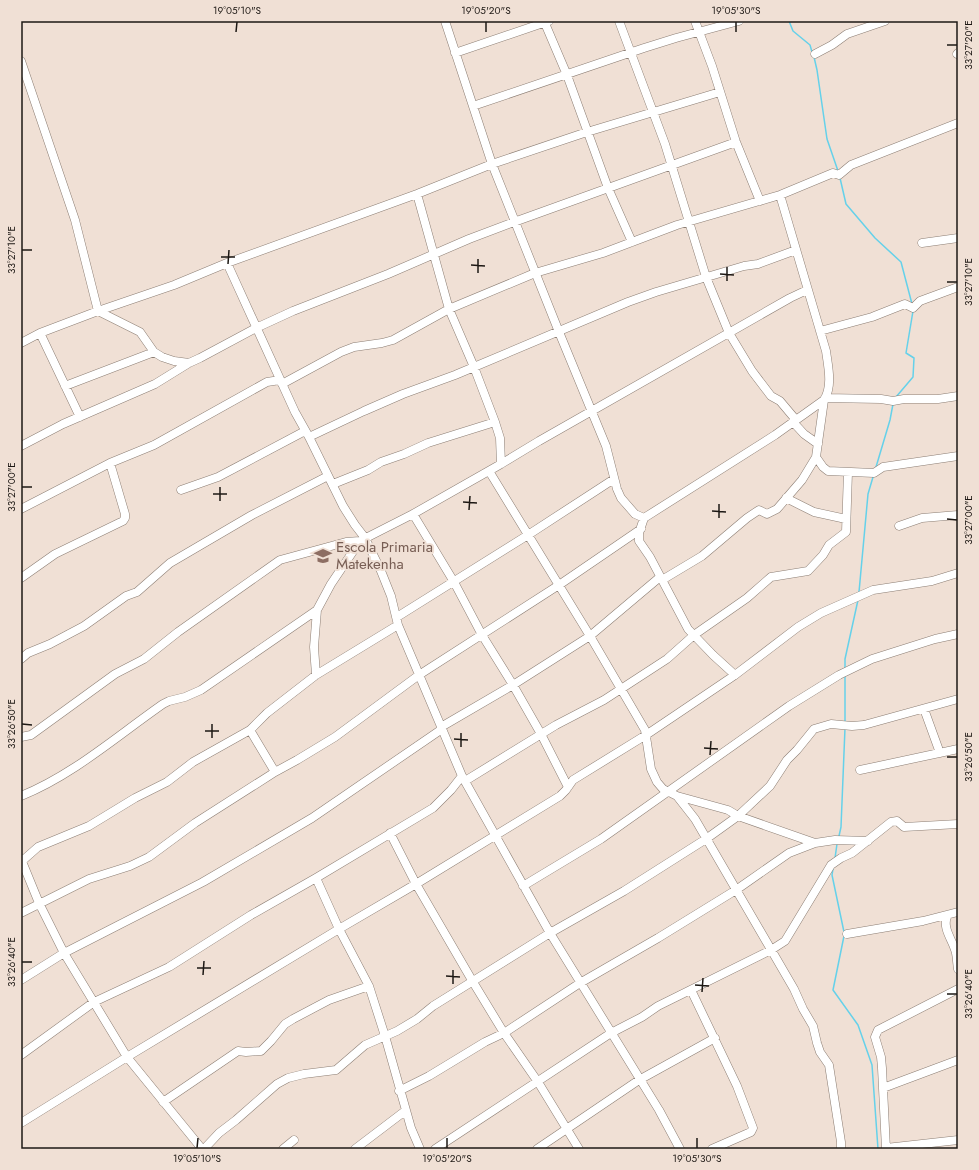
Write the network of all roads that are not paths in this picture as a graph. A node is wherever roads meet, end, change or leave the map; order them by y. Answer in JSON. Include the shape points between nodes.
{"nodes":[{"id":1,"x":445,"y":21,"type":"edge"},
{"id":2,"x":619,"y":21,"type":"edge"},
{"id":3,"x":695,"y":21,"type":"edge"},
{"id":4,"x":740,"y":21,"type":"edge"},
{"id":5,"x":885,"y":21,"type":"edge"},
{"id":6,"x":546,"y":22,"type":"edge"},
{"id":7,"x":699,"y":32,"type":"junction"},
{"id":8,"x":455,"y":53,"type":"junction"},
{"id":9,"x":631,"y":53,"type":"junction"},
{"id":10,"x":815,"y":54,"type":"dead end"},
{"id":11,"x":21,"y":61,"type":"edge"},
{"id":12,"x":567,"y":75,"type":"junction"},
{"id":13,"x":720,"y":92,"type":"junction"},
{"id":14,"x":473,"y":106,"type":"junction"},
{"id":15,"x":653,"y":111,"type":"junction"},
{"id":16,"x":958,"y":123,"type":"edge"},
{"id":17,"x":587,"y":132,"type":"junction"},
{"id":18,"x":736,"y":142,"type":"junction"},
{"id":19,"x":492,"y":164,"type":"junction"},
{"id":20,"x":672,"y":165,"type":"junction"},
{"id":21,"x":608,"y":188,"type":"junction"},
{"id":22,"x":417,"y":194,"type":"junction"},
{"id":23,"x":780,"y":195,"type":"junction"},
{"id":24,"x":760,"y":201,"type":"junction"},
{"id":25,"x":689,"y":221,"type":"junction"},
{"id":26,"x":514,"y":222,"type":"junction"},
{"id":27,"x":958,"y":238,"type":"edge"},
{"id":28,"x":632,"y":242,"type":"junction"},
{"id":29,"x":922,"y":243,"type":"dead end"},
{"id":30,"x":796,"y":250,"type":"junction"},
{"id":31,"x":433,"y":255,"type":"junction"},
{"id":32,"x":227,"y":263,"type":"junction"},
{"id":33,"x":535,"y":273,"type":"junction"},
{"id":34,"x":706,"y":278,"type":"junction"},
{"id":35,"x":958,"y":287,"type":"edge"},
{"id":36,"x":807,"y":290,"type":"junction"},
{"id":37,"x":449,"y":309,"type":"junction"},
{"id":38,"x":98,"y":311,"type":"junction"},
{"id":39,"x":256,"y":328,"type":"junction"},
{"id":40,"x":820,"y":331,"type":"junction"},
{"id":41,"x":559,"y":332,"type":"junction"},
{"id":42,"x":40,"y":334,"type":"junction"},
{"id":43,"x":729,"y":334,"type":"junction"},
{"id":44,"x":21,"y":343,"type":"edge"},
{"id":45,"x":154,"y":352,"type":"junction"},
{"id":46,"x":189,"y":363,"type":"junction"},
{"id":47,"x":274,"y":367,"type":"junction"},
{"id":48,"x":474,"y":367,"type":"junction"},
{"id":49,"x":267,"y":382,"type":"junction"},
{"id":50,"x":281,"y":382,"type":"junction"},
{"id":51,"x":65,"y":386,"type":"junction"},
{"id":52,"x":958,"y":396,"type":"edge"},
{"id":53,"x":824,"y":399,"type":"junction"},
{"id":54,"x":591,"y":411,"type":"junction"},
{"id":55,"x":80,"y":417,"type":"junction"},
{"id":56,"x":795,"y":421,"type":"junction"},
{"id":57,"x":495,"y":422,"type":"junction"},
{"id":58,"x":307,"y":434,"type":"junction"},
{"id":59,"x":818,"y":444,"type":"junction"},
{"id":60,"x":21,"y":446,"type":"edge"},
{"id":61,"x":958,"y":456,"type":"edge"},
{"id":62,"x":816,"y":457,"type":"junction"},
{"id":63,"x":110,"y":463,"type":"junction"},
{"id":64,"x":501,"y":464,"type":"junction"},
{"id":65,"x":489,"y":471,"type":"junction"},
{"id":66,"x":848,"y":472,"type":"junction"},
{"id":67,"x":328,"y":476,"type":"junction"},
{"id":68,"x":614,"y":479,"type":"junction"},
{"id":69,"x":333,"y":484,"type":"junction"},
{"id":70,"x":181,"y":490,"type":"dead end"},
{"id":71,"x":786,"y":498,"type":"junction"},
{"id":72,"x":21,"y":509,"type":"edge"},
{"id":73,"x":412,"y":514,"type":"junction"},
{"id":74,"x":958,"y":515,"type":"edge"},
{"id":75,"x":644,"y":518,"type":"junction"},
{"id":76,"x":846,"y":520,"type":"junction"},
{"id":77,"x":899,"y":526,"type":"dead end"},
{"id":78,"x":641,"y":528,"type":"junction"},
{"id":79,"x":528,"y":535,"type":"junction"},
{"id":80,"x":362,"y":539,"type":"junction"},
{"id":81,"x":958,"y":573,"type":"edge"},
{"id":82,"x":21,"y":578,"type":"edge"},
{"id":83,"x":661,"y":578,"type":"junction"},
{"id":84,"x":454,"y":582,"type":"junction"},
{"id":85,"x":559,"y":585,"type":"junction"},
{"id":86,"x":317,"y":610,"type":"junction"},
{"id":87,"x":398,"y":621,"type":"junction"},
{"id":88,"x":482,"y":634,"type":"junction"},
{"id":89,"x":958,"y":634,"type":"edge"},
{"id":90,"x":694,"y":635,"type":"junction"},
{"id":91,"x":590,"y":636,"type":"junction"},
{"id":92,"x":21,"y":659,"type":"edge"},
{"id":93,"x":316,"y":675,"type":"junction"},
{"id":94,"x":419,"y":675,"type":"junction"},
{"id":95,"x":735,"y":675,"type":"junction"},
{"id":96,"x":513,"y":685,"type":"junction"},
{"id":97,"x":622,"y":688,"type":"junction"},
{"id":98,"x":958,"y":699,"type":"edge"},
{"id":99,"x":924,"y":708,"type":"junction"},
{"id":100,"x":442,"y":728,"type":"junction"},
{"id":101,"x":250,"y":730,"type":"junction"},
{"id":102,"x":541,"y":734,"type":"junction"},
{"id":103,"x":646,"y":735,"type":"junction"},
{"id":104,"x":21,"y":737,"type":"edge"},
{"id":105,"x":958,"y":749,"type":"edge"},
{"id":106,"x":940,"y":753,"type":"junction"},
{"id":107,"x":860,"y":770,"type":"dead end"},
{"id":108,"x":275,"y":772,"type":"junction"},
{"id":109,"x":463,"y":778,"type":"junction"},
{"id":110,"x":568,"y":787,"type":"junction"},
{"id":111,"x":669,"y":792,"type":"junction"},
{"id":112,"x":21,"y":796,"type":"edge"},
{"id":113,"x":677,"y":796,"type":"junction"},
{"id":114,"x":738,"y":816,"type":"junction"},
{"id":115,"x":958,"y":824,"type":"edge"},
{"id":116,"x":390,"y":834,"type":"junction"},
{"id":117,"x":495,"y":835,"type":"junction"},
{"id":118,"x":706,"y":839,"type":"junction"},
{"id":119,"x":868,"y":841,"type":"junction"},
{"id":120,"x":815,"y":843,"type":"junction"},
{"id":121,"x":21,"y":860,"type":"edge"},
{"id":122,"x":316,"y":878,"type":"junction"},
{"id":123,"x":416,"y":884,"type":"junction"},
{"id":124,"x":523,"y":886,"type":"junction"},
{"id":125,"x":736,"y":890,"type":"junction"},
{"id":126,"x":39,"y":903,"type":"junction"},
{"id":127,"x":958,"y":912,"type":"edge"},
{"id":128,"x":21,"y":913,"type":"edge"},
{"id":129,"x":947,"y":916,"type":"junction"},
{"id":130,"x":339,"y":929,"type":"junction"},
{"id":131,"x":550,"y":933,"type":"junction"},
{"id":132,"x":848,"y":934,"type":"dead end"},
{"id":133,"x":770,"y":950,"type":"junction"},
{"id":134,"x":64,"y":953,"type":"junction"},
{"id":135,"x":958,"y":969,"type":"edge"},
{"id":136,"x":21,"y":980,"type":"edge"},
{"id":137,"x":473,"y":982,"type":"junction"},
{"id":138,"x":580,"y":983,"type":"junction"},
{"id":139,"x":369,"y":986,"type":"junction"},
{"id":140,"x":958,"y":989,"type":"edge"},
{"id":141,"x":691,"y":990,"type":"junction"},
{"id":142,"x":94,"y":1002,"type":"junction"},
{"id":143,"x":504,"y":1033,"type":"junction"},
{"id":144,"x":611,"y":1033,"type":"junction"},
{"id":145,"x":385,"y":1036,"type":"junction"},
{"id":146,"x":715,"y":1038,"type":"junction"},
{"id":147,"x":21,"y":1055,"type":"edge"},
{"id":148,"x":127,"y":1057,"type":"junction"},
{"id":149,"x":958,"y":1060,"type":"edge"},
{"id":150,"x":639,"y":1080,"type":"junction"},
{"id":151,"x":538,"y":1082,"type":"junction"},
{"id":152,"x":883,"y":1088,"type":"junction"},
{"id":153,"x":399,"y":1091,"type":"junction"},
{"id":154,"x":163,"y":1102,"type":"junction"},
{"id":155,"x":405,"y":1111,"type":"junction"},
{"id":156,"x":21,"y":1123,"type":"edge"},
{"id":157,"x":567,"y":1129,"type":"junction"},
{"id":158,"x":294,"y":1140,"type":"dead end"},
{"id":159,"x":958,"y":1140,"type":"edge"},
{"id":160,"x":420,"y":1148,"type":"edge"},
{"id":161,"x":436,"y":1148,"type":"edge"},
{"id":162,"x":203,"y":1149,"type":"edge"},
{"id":163,"x":283,"y":1149,"type":"edge"},
{"id":164,"x":356,"y":1149,"type":"edge"},
{"id":165,"x":536,"y":1149,"type":"edge"},
{"id":166,"x":579,"y":1149,"type":"edge"},
{"id":167,"x":680,"y":1149,"type":"edge"},
{"id":168,"x":712,"y":1149,"type":"edge"},
{"id":169,"x":841,"y":1149,"type":"edge"},
{"id":170,"x":886,"y":1149,"type":"edge"}],
"edges":[{"from":1,"to":8,"type":"street"},
{"from":2,"to":9,"type":"street"},
{"from":3,"to":7,"type":"street"},
{"from":4,"to":7,"type":"street"},
{"from":5,"to":10,"type":"street","via":[[847,34]]},
{"from":6,"to":8,"type":"street"},
{"from":6,"to":12,"type":"street"},
{"from":7,"to":9,"type":"street"},
{"from":7,"to":13,"type":"street"},
{"from":8,"to":14,"type":"street"},
{"from":9,"to":12,"type":"street"},
{"from":9,"to":15,"type":"street"},
{"from":11,"to":38,"type":"street","via":[[75,220]]},
{"from":12,"to":14,"type":"street"},
{"from":12,"to":17,"type":"street"},
{"from":13,"to":15,"type":"street"},
{"from":13,"to":18,"type":"street"},
{"from":14,"to":19,"type":"street"},
{"from":15,"to":17,"type":"street"},
{"from":15,"to":20,"type":"street"},
{"from":16,"to":23,"type":"street","via":[[851,165],[840,175],[833,173]]},
{"from":17,"to":19,"type":"street"},
{"from":17,"to":21,"type":"street"},
{"from":18,"to":20,"type":"street"},
{"from":18,"to":24,"type":"street"},
{"from":19,"to":22,"type":"street"},
{"from":19,"to":26,"type":"street"},
{"from":20,"to":21,"type":"street"},
{"from":20,"to":25,"type":"street"},
{"from":21,"to":26,"type":"street"},
{"from":21,"to":28,"type":"street"},
{"from":22,"to":31,"type":"street"},
{"from":22,"to":32,"type":"street"},
{"from":23,"to":24,"type":"street"},
{"from":23,"to":30,"type":"street"},
{"from":24,"to":25,"type":"street"},
{"from":25,"to":28,"type":"street"},
{"from":25,"to":34,"type":"street"},
{"from":26,"to":31,"type":"street"},
{"from":26,"to":33,"type":"street"},
{"from":27,"to":29,"type":"street"},
{"from":28,"to":33,"type":"street"},
{"from":30,"to":34,"type":"street","via":[[758,264]]},
{"from":30,"to":36,"type":"street"},
{"from":31,"to":37,"type":"street"},
{"from":31,"to":39,"type":"street"},
{"from":32,"to":38,"type":"street","via":[[174,285]]},
{"from":32,"to":39,"type":"street"},
{"from":33,"to":37,"type":"street"},
{"from":33,"to":41,"type":"street"},
{"from":34,"to":41,"type":"street","via":[[628,302]]},
{"from":34,"to":43,"type":"street"},
{"from":35,"to":40,"type":"street","via":[[920,301],[913,308],[905,304],[872,317]]},
{"from":36,"to":40,"type":"street"},
{"from":36,"to":43,"type":"street"},
{"from":37,"to":48,"type":"street"},
{"from":37,"to":50,"type":"street","via":[[393,340],[354,347]]},
{"from":38,"to":42,"type":"street"},
{"from":38,"to":45,"type":"street","via":[[140,332]]},
{"from":39,"to":46,"type":"street"},
{"from":39,"to":47,"type":"street"},
{"from":40,"to":53,"type":"street","via":[[829,369]]},
{"from":41,"to":48,"type":"street"},
{"from":41,"to":54,"type":"street"},
{"from":42,"to":44,"type":"street"},
{"from":42,"to":51,"type":"street"},
{"from":43,"to":54,"type":"street"},
{"from":43,"to":56,"type":"street","via":[[770,396],[780,401]]},
{"from":45,"to":46,"type":"street","via":[[168,359]]},
{"from":45,"to":51,"type":"street"},
{"from":46,"to":55,"type":"street","via":[[155,384]]},
{"from":47,"to":49,"type":"street"},
{"from":47,"to":50,"type":"street"},
{"from":48,"to":57,"type":"street"},
{"from":48,"to":58,"type":"street"},
{"from":49,"to":50,"type":"street"},
{"from":49,"to":63,"type":"street","via":[[154,445]]},
{"from":50,"to":58,"type":"street"},
{"from":51,"to":55,"type":"street"},
{"from":52,"to":53,"type":"street","via":[[893,401]]},
{"from":53,"to":56,"type":"street"},
{"from":53,"to":59,"type":"street"},
{"from":54,"to":64,"type":"street"},
{"from":54,"to":68,"type":"street","via":[[606,446]]},
{"from":55,"to":60,"type":"street"},
{"from":56,"to":59,"type":"street","via":[[804,434]]},
{"from":56,"to":75,"type":"street"},
{"from":57,"to":64,"type":"street","via":[[500,438]]},
{"from":57,"to":69,"type":"street","via":[[428,443]]},
{"from":58,"to":67,"type":"street"},
{"from":58,"to":70,"type":"street","via":[[218,477]]},
{"from":59,"to":62,"type":"street"},
{"from":61,"to":66,"type":"street","via":[[883,467],[874,473]]},
{"from":62,"to":66,"type":"street","via":[[828,471]]},
{"from":62,"to":71,"type":"street","via":[[802,480]]},
{"from":63,"to":72,"type":"street"},
{"from":63,"to":82,"type":"street","via":[[125,514],[123,521],[55,554]]},
{"from":64,"to":65,"type":"street"},
{"from":65,"to":73,"type":"street"},
{"from":65,"to":79,"type":"street"},
{"from":66,"to":76,"type":"street"},
{"from":67,"to":69,"type":"street"},
{"from":67,"to":92,"type":"street","via":[[252,515],[170,563],[138,592],[126,596],[84,626],[28,653]]},
{"from":68,"to":75,"type":"street","via":[[621,498],[635,514]]},
{"from":68,"to":79,"type":"street"},
{"from":69,"to":80,"type":"street"},
{"from":71,"to":76,"type":"street","via":[[814,512]]},
{"from":71,"to":83,"type":"street","via":[[777,509],[769,514],[760,510],[702,556]]},
{"from":73,"to":80,"type":"street"},
{"from":73,"to":84,"type":"street"},
{"from":74,"to":77,"type":"street","via":[[922,518]]},
{"from":75,"to":78,"type":"street"},
{"from":76,"to":90,"type":"street","via":[[845,534],[829,545],[808,571],[771,577],[747,598]]},
{"from":78,"to":83,"type":"street","via":[[639,541]]},
{"from":78,"to":85,"type":"street"},
{"from":79,"to":84,"type":"street"},
{"from":79,"to":85,"type":"street"},
{"from":80,"to":86,"type":"street","via":[[330,584]]},
{"from":80,"to":87,"type":"street","via":[[381,571]]},
{"from":80,"to":104,"type":"street","via":[[280,560],[144,659],[116,674],[31,734]]},
{"from":81,"to":95,"type":"street","via":[[932,581],[873,590],[821,613],[792,631]]},
{"from":83,"to":90,"type":"street","via":[[688,629]]},
{"from":83,"to":91,"type":"street"},
{"from":84,"to":87,"type":"street"},
{"from":84,"to":88,"type":"street"},
{"from":85,"to":88,"type":"street"},
{"from":85,"to":91,"type":"street"},
{"from":86,"to":93,"type":"street","via":[[314,647]]},
{"from":86,"to":112,"type":"street","via":[[201,690],[169,700],[75,768]]},
{"from":87,"to":93,"type":"street"},
{"from":87,"to":94,"type":"street"},
{"from":88,"to":94,"type":"street"},
{"from":88,"to":96,"type":"street"},
{"from":89,"to":111,"type":"street","via":[[872,658],[839,675],[789,706]]},
{"from":90,"to":95,"type":"street"},
{"from":90,"to":97,"type":"street","via":[[667,659]]},
{"from":91,"to":96,"type":"street"},
{"from":91,"to":97,"type":"street"},
{"from":93,"to":101,"type":"street","via":[[267,713]]},
{"from":94,"to":100,"type":"street"},
{"from":94,"to":108,"type":"street","via":[[336,737]]},
{"from":95,"to":103,"type":"street"},
{"from":96,"to":100,"type":"street"},
{"from":96,"to":102,"type":"street"},
{"from":97,"to":102,"type":"street"},
{"from":97,"to":103,"type":"street"},
{"from":98,"to":99,"type":"street"},
{"from":99,"to":106,"type":"street"},
{"from":99,"to":114,"type":"street","via":[[864,725],[831,724],[814,729],[787,760],[770,786]]},
{"from":100,"to":109,"type":"street"},
{"from":100,"to":134,"type":"street","via":[[312,818],[203,882]]},
{"from":101,"to":108,"type":"street"},
{"from":101,"to":121,"type":"street","via":[[193,762],[167,782],[89,826],[38,847]]},
{"from":102,"to":109,"type":"street"},
{"from":102,"to":110,"type":"street"},
{"from":103,"to":110,"type":"street","via":[[573,780]]},
{"from":103,"to":111,"type":"street","via":[[651,769],[657,782]]},
{"from":105,"to":106,"type":"street"},
{"from":106,"to":107,"type":"street"},
{"from":108,"to":126,"type":"street","via":[[195,823],[149,857],[89,879]]},
{"from":109,"to":116,"type":"street","via":[[433,808]]},
{"from":109,"to":117,"type":"street"},
{"from":110,"to":117,"type":"street","via":[[560,796]]},
{"from":111,"to":113,"type":"street"},
{"from":111,"to":124,"type":"street","via":[[601,839]]},
{"from":113,"to":114,"type":"street","via":[[728,810]]},
{"from":113,"to":118,"type":"street","via":[[695,819]]},
{"from":114,"to":118,"type":"street"},
{"from":114,"to":120,"type":"street"},
{"from":115,"to":119,"type":"street","via":[[904,827],[894,821]]},
{"from":116,"to":122,"type":"street"},
{"from":116,"to":123,"type":"street"},
{"from":117,"to":123,"type":"street"},
{"from":117,"to":124,"type":"street"},
{"from":118,"to":125,"type":"street"},
{"from":118,"to":131,"type":"street","via":[[624,892]]},
{"from":119,"to":120,"type":"street","via":[[835,840]]},
{"from":119,"to":133,"type":"street","via":[[831,865],[785,941]]},
{"from":120,"to":125,"type":"street","via":[[789,854]]},
{"from":121,"to":126,"type":"street"},
{"from":122,"to":130,"type":"street"},
{"from":122,"to":142,"type":"street","via":[[251,914],[168,967]]},
{"from":123,"to":130,"type":"street"},
{"from":123,"to":137,"type":"street"},
{"from":124,"to":131,"type":"street"},
{"from":125,"to":133,"type":"street"},
{"from":125,"to":138,"type":"street"},
{"from":126,"to":128,"type":"street"},
{"from":126,"to":134,"type":"street"},
{"from":127,"to":129,"type":"street"},
{"from":129,"to":132,"type":"street"},
{"from":129,"to":135,"type":"street","via":[[946,929],[956,954]]},
{"from":130,"to":139,"type":"street"},
{"from":130,"to":148,"type":"street"},
{"from":131,"to":137,"type":"street"},
{"from":131,"to":138,"type":"street"},
{"from":133,"to":141,"type":"street"},
{"from":133,"to":169,"type":"street","via":[[810,1019],[816,1044],[828,1065]]},
{"from":134,"to":136,"type":"street"},
{"from":134,"to":142,"type":"street"},
{"from":137,"to":143,"type":"street"},
{"from":137,"to":145,"type":"street"},
{"from":138,"to":143,"type":"street"},
{"from":138,"to":144,"type":"street"},
{"from":139,"to":145,"type":"street"},
{"from":139,"to":154,"type":"street","via":[[330,1000],[293,1018],[262,1051],[238,1050]]},
{"from":140,"to":152,"type":"street","via":[[878,1030],[875,1037],[881,1057]]},
{"from":141,"to":144,"type":"street"},
{"from":141,"to":146,"type":"street"},
{"from":142,"to":147,"type":"street"},
{"from":142,"to":148,"type":"street"},
{"from":143,"to":151,"type":"street"},
{"from":143,"to":153,"type":"street"},
{"from":144,"to":150,"type":"street"},
{"from":144,"to":151,"type":"street"},
{"from":145,"to":153,"type":"street"},
{"from":145,"to":162,"type":"street","via":[[365,1046],[336,1070],[298,1075],[277,1084]]},
{"from":146,"to":150,"type":"street"},
{"from":146,"to":168,"type":"street","via":[[738,1086],[752,1128],[751,1132]]},
{"from":148,"to":154,"type":"street"},
{"from":148,"to":156,"type":"street"},
{"from":149,"to":152,"type":"street"},
{"from":150,"to":157,"type":"street"},
{"from":150,"to":167,"type":"street"},
{"from":151,"to":157,"type":"street"},
{"from":151,"to":161,"type":"street"},
{"from":152,"to":170,"type":"street"},
{"from":153,"to":155,"type":"street"},
{"from":154,"to":162,"type":"street"},
{"from":155,"to":160,"type":"street"},
{"from":155,"to":164,"type":"street"},
{"from":157,"to":165,"type":"street"},
{"from":157,"to":166,"type":"street"},
{"from":158,"to":163,"type":"street"},
{"from":159,"to":170,"type":"street"},
{"from":160,"to":161,"type":"street"}]}
